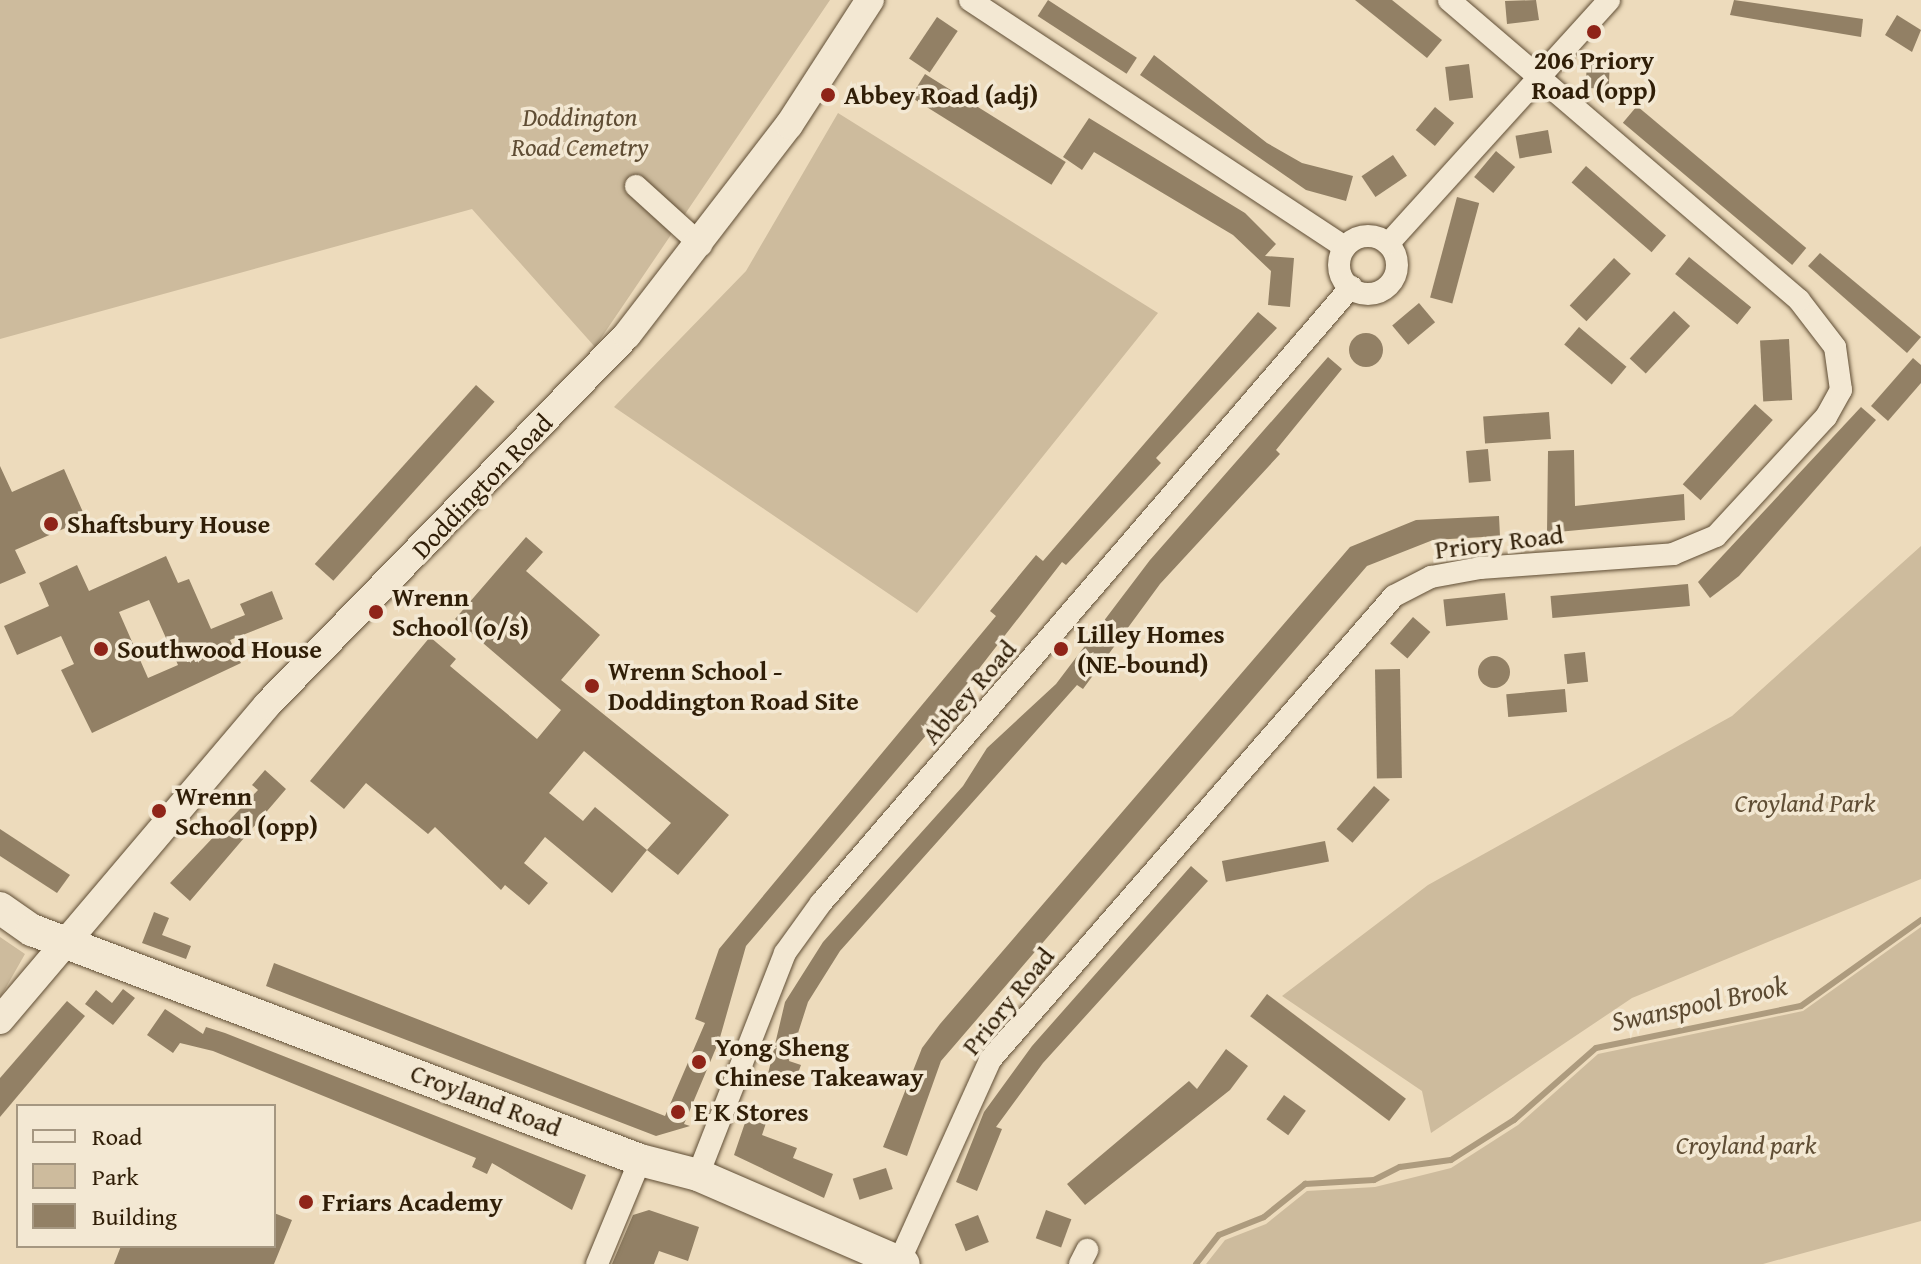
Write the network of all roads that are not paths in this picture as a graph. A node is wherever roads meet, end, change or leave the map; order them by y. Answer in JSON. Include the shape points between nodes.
{"nodes":[{"id":1,"x":870,"y":0,"type":"edge"},
{"id":2,"x":970,"y":0,"type":"edge"},
{"id":3,"x":1449,"y":0,"type":"edge"},
{"id":4,"x":1609,"y":0,"type":"edge"},
{"id":5,"x":1540,"y":77,"type":"junction"},
{"id":6,"x":636,"y":186,"type":"dead end"},
{"id":7,"x":1388,"y":244,"type":"junction"},
{"id":8,"x":701,"y":245,"type":"junction"},
{"id":9,"x":1345,"y":247,"type":"junction"},
{"id":10,"x":1351,"y":287,"type":"junction"},
{"id":11,"x":0,"y":908,"type":"edge"},
{"id":12,"x":65,"y":942,"type":"junction"},
{"id":13,"x":0,"y":1020,"type":"edge"},
{"id":14,"x":640,"y":1160,"type":"junction"},
{"id":15,"x":698,"y":1175,"type":"junction"},
{"id":16,"x":901,"y":1263,"type":"edge"},
{"id":17,"x":597,"y":1264,"type":"edge"}],
"edges":[{"from":1,"to":8,"type":"street","name":"Doddington Road"},
{"from":2,"to":9,"type":"street"},
{"from":3,"to":5,"type":"street","name":"Priory Road"},
{"from":4,"to":5,"type":"street"},
{"from":5,"to":7,"type":"street"},
{"from":5,"to":16,"type":"street","name":"Priory Road","via":[[1799,300],[1835,347],[1841,390],[1826,417],[1716,536],[1673,554],[1468,570],[1394,596],[990,1060]]},
{"from":6,"to":8,"type":"street"},
{"from":7,"to":9,"type":"street","via":[[1369,236]]},
{"from":7,"to":10,"type":"street","via":[[1397,260],[1391,283],[1375,293]]},
{"from":8,"to":12,"type":"street","name":"Doddington Road","via":[[627,335],[267,705]]},
{"from":9,"to":10,"type":"street","via":[[1339,269]]},
{"from":10,"to":15,"type":"street","name":"Abbey Road","via":[[821,903],[785,953]]},
{"from":11,"to":12,"type":"main road","name":"Croyland Road"},
{"from":12,"to":13,"type":"street","name":"Doddington Road"},
{"from":12,"to":14,"type":"main road","name":"Croyland Road"},
{"from":14,"to":15,"type":"main road","name":"Croyland Road"},
{"from":14,"to":17,"type":"street"},
{"from":15,"to":16,"type":"main road","name":"Croyland Road"}]}
